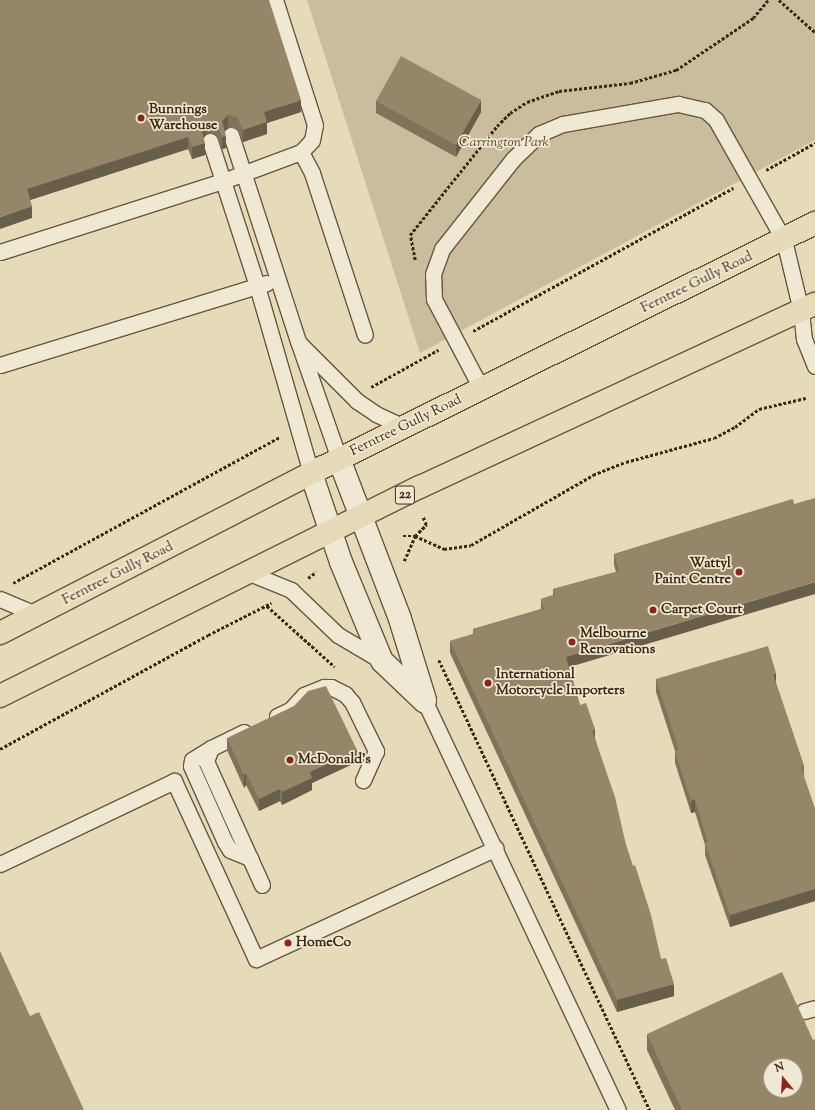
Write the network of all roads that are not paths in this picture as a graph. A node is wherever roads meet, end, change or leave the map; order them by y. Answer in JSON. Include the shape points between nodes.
{"nodes":[{"id":1,"x":275,"y":0,"type":"edge"},
{"id":2,"x":231,"y":135,"type":"dead end"},
{"id":3,"x":210,"y":141,"type":"dead end"},
{"id":4,"x":301,"y":152,"type":"junction"},
{"id":5,"x":243,"y":174,"type":"junction"},
{"id":6,"x":223,"y":181,"type":"junction"},
{"id":7,"x":815,"y":223,"type":"edge"},
{"id":8,"x":784,"y":240,"type":"junction"},
{"id":9,"x":0,"y":252,"type":"edge"},
{"id":10,"x":277,"y":280,"type":"junction"},
{"id":11,"x":257,"y":286,"type":"junction"},
{"id":12,"x":808,"y":308,"type":"edge"},
{"id":13,"x":365,"y":335,"type":"dead end"},
{"id":14,"x":298,"y":342,"type":"junction"},
{"id":15,"x":0,"y":365,"type":"edge"},
{"id":16,"x":815,"y":366,"type":"edge"},
{"id":17,"x":482,"y":390,"type":"junction"},
{"id":18,"x":404,"y":427,"type":"junction"},
{"id":19,"x":339,"y":459,"type":"junction"},
{"id":20,"x":311,"y":473,"type":"junction"},
{"id":21,"x":361,"y":516,"type":"junction"},
{"id":22,"x":331,"y":531,"type":"junction"},
{"id":23,"x":246,"y":572,"type":"junction"},
{"id":24,"x":3,"y":592,"type":"edge"},
{"id":25,"x":38,"y":615,"type":"junction"},
{"id":26,"x":0,"y":633,"type":"edge"},
{"id":27,"x":382,"y":661,"type":"junction"},
{"id":28,"x":0,"y":696,"type":"edge"},
{"id":29,"x":425,"y":702,"type":"junction"},
{"id":30,"x":363,"y":780,"type":"dead end"},
{"id":31,"x":496,"y":848,"type":"junction"},
{"id":32,"x":0,"y":864,"type":"edge"},
{"id":33,"x":262,"y":885,"type":"dead end"},
{"id":34,"x":618,"y":1110,"type":"edge"}],
"edges":[{"from":1,"to":4,"type":"lane","via":[[315,125],[312,140]]},
{"from":2,"to":5,"type":"lane"},
{"from":3,"to":6,"type":"lane"},
{"from":4,"to":5,"type":"lane"},
{"from":4,"to":13,"type":"lane","via":[[312,173]]},
{"from":5,"to":6,"type":"lane"},
{"from":5,"to":10,"type":"lane"},
{"from":6,"to":9,"type":"lane"},
{"from":6,"to":11,"type":"lane"},
{"from":7,"to":8,"type":"main road","name":"Ferntree Gully Road"},
{"from":8,"to":12,"type":"lane"},
{"from":8,"to":17,"type":"main road","name":"Ferntree Gully Road"},
{"from":8,"to":17,"type":"lane","via":[[727,138],[705,110],[678,104],[563,124],[545,131],[513,159],[442,249],[434,268],[432,288],[437,307]]},
{"from":10,"to":11,"type":"lane"},
{"from":10,"to":14,"type":"lane"},
{"from":11,"to":15,"type":"lane"},
{"from":11,"to":20,"type":"lane"},
{"from":12,"to":16,"type":"lane","via":[[804,339]]},
{"from":12,"to":21,"type":"main road","number":"22"},
{"from":14,"to":18,"type":"lane","via":[[357,401],[376,414]]},
{"from":14,"to":19,"type":"lane"},
{"from":17,"to":18,"type":"main road","name":"Ferntree Gully Road"},
{"from":18,"to":19,"type":"main road","name":"Ferntree Gully Road"},
{"from":19,"to":20,"type":"main road","name":"Ferntree Gully Road"},
{"from":19,"to":21,"type":"street"},
{"from":20,"to":22,"type":"street"},
{"from":20,"to":25,"type":"main road","name":"Ferntree Gully Road"},
{"from":21,"to":22,"type":"main road","number":"22"},
{"from":21,"to":29,"type":"street","via":[[400,618]]},
{"from":22,"to":23,"type":"main road","number":"22"},
{"from":22,"to":27,"type":"street"},
{"from":23,"to":27,"type":"lane","via":[[291,590],[338,635]]},
{"from":23,"to":28,"type":"main road","number":"22"},
{"from":24,"to":25,"type":"lane"},
{"from":25,"to":26,"type":"main road","name":"Ferntree Gully Road"},
{"from":27,"to":29,"type":"street"},
{"from":29,"to":31,"type":"lane"},
{"from":30,"to":33,"type":"lane","via":[[376,751],[352,702],[339,690],[324,687],[304,695],[290,710],[211,748],[206,761]]},
{"from":31,"to":32,"type":"lane","via":[[256,959],[174,781]]},
{"from":31,"to":34,"type":"lane"}]}
